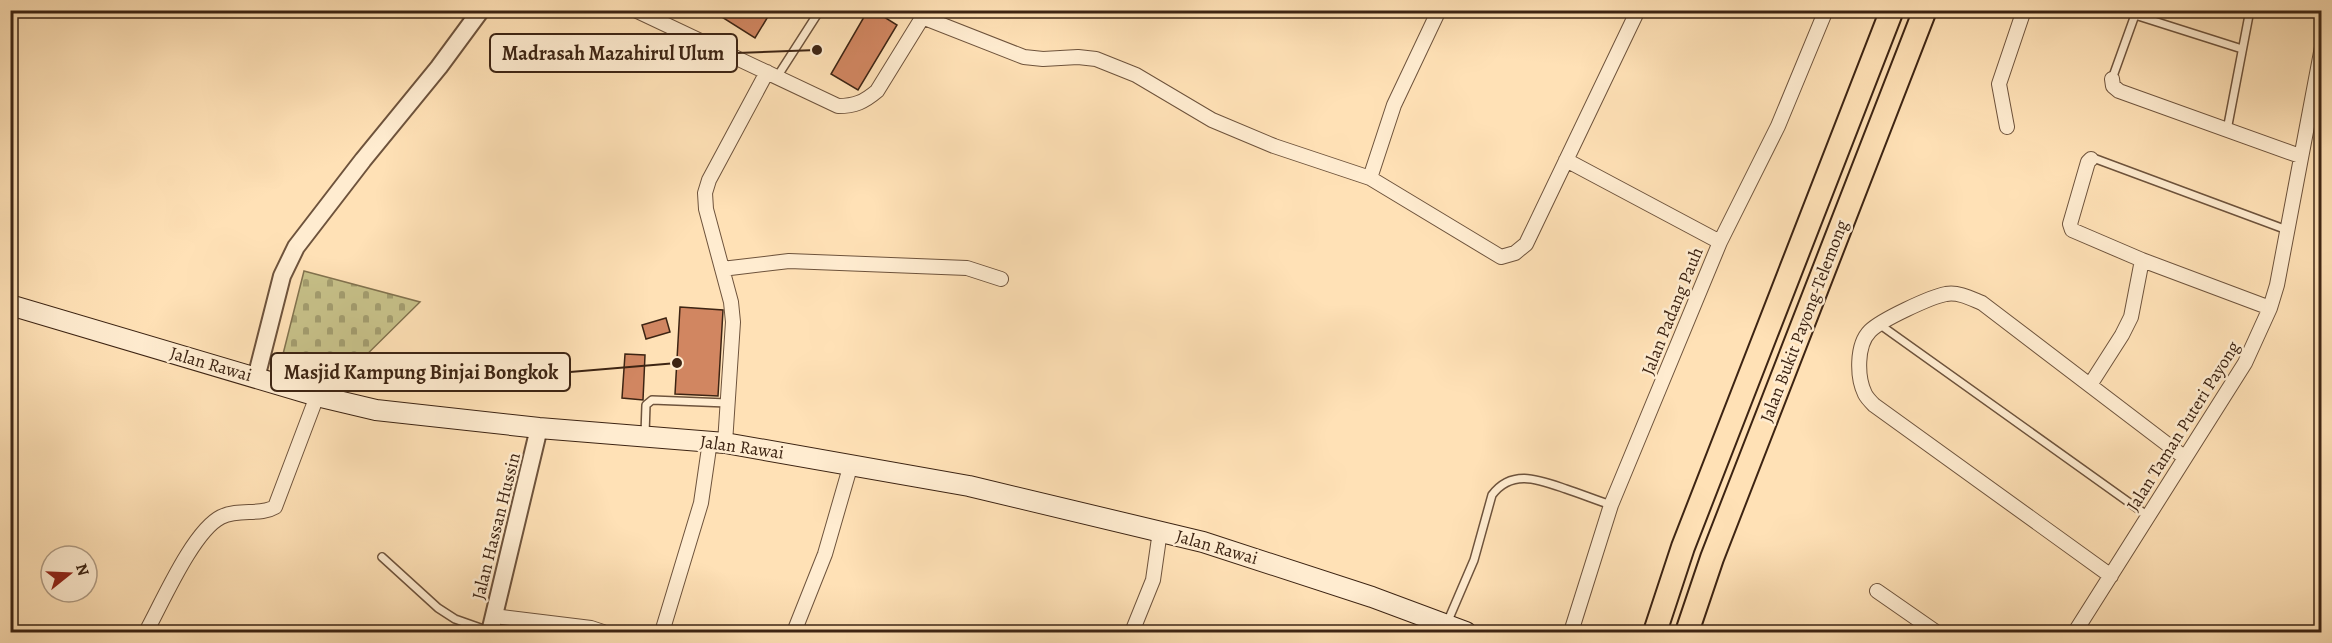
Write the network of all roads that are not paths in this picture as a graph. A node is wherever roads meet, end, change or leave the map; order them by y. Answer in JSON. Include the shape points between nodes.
{"nodes":[{"id":1,"x":481,"y":10,"type":"edge"},
{"id":2,"x":635,"y":10,"type":"edge"},
{"id":3,"x":820,"y":10,"type":"edge"},
{"id":4,"x":1439,"y":10,"type":"edge"},
{"id":5,"x":1638,"y":10,"type":"edge"},
{"id":6,"x":1826,"y":10,"type":"edge"},
{"id":7,"x":1892,"y":10,"type":"edge"},
{"id":8,"x":1925,"y":10,"type":"edge"},
{"id":9,"x":2024,"y":10,"type":"edge"},
{"id":10,"x":2250,"y":10,"type":"edge"},
{"id":11,"x":924,"y":14,"type":"edge"},
{"id":12,"x":2322,"y":47,"type":"edge"},
{"id":13,"x":2242,"y":49,"type":"junction"},
{"id":14,"x":772,"y":75,"type":"junction"},
{"id":15,"x":2112,"y":79,"type":"joint"},
{"id":16,"x":2007,"y":127,"type":"dead end"},
{"id":17,"x":2227,"y":130,"type":"junction"},
{"id":18,"x":2300,"y":156,"type":"junction"},
{"id":19,"x":2091,"y":159,"type":"joint"},
{"id":20,"x":1566,"y":160,"type":"junction"},
{"id":21,"x":1370,"y":178,"type":"junction"},
{"id":22,"x":2287,"y":230,"type":"junction"},
{"id":23,"x":1720,"y":242,"type":"junction"},
{"id":24,"x":2142,"y":260,"type":"junction"},
{"id":25,"x":722,"y":269,"type":"junction"},
{"id":26,"x":1001,"y":279,"type":"dead end"},
{"id":27,"x":10,"y":305,"type":"edge"},
{"id":28,"x":2270,"y":308,"type":"junction"},
{"id":29,"x":1879,"y":324,"type":"junction"},
{"id":30,"x":256,"y":378,"type":"junction"},
{"id":31,"x":2090,"y":386,"type":"junction"},
{"id":32,"x":317,"y":396,"type":"junction"},
{"id":33,"x":728,"y":403,"type":"junction"},
{"id":34,"x":539,"y":428,"type":"junction"},
{"id":35,"x":644,"y":436,"type":"junction"},
{"id":36,"x":717,"y":442,"type":"junction"},
{"id":37,"x":2184,"y":457,"type":"junction"},
{"id":38,"x":851,"y":464,"type":"junction"},
{"id":39,"x":1611,"y":505,"type":"junction"},
{"id":40,"x":2148,"y":516,"type":"junction"},
{"id":41,"x":1160,"y":531,"type":"junction"},
{"id":42,"x":382,"y":557,"type":"dead end"},
{"id":43,"x":2111,"y":576,"type":"junction"},
{"id":44,"x":1877,"y":591,"type":"dead end"},
{"id":45,"x":1446,"y":625,"type":"junction"},
{"id":46,"x":491,"y":627,"type":"edge"},
{"id":47,"x":146,"y":633,"type":"edge"},
{"id":48,"x":603,"y":633,"type":"edge"},
{"id":49,"x":662,"y":633,"type":"edge"},
{"id":50,"x":794,"y":633,"type":"edge"},
{"id":51,"x":1132,"y":633,"type":"edge"},
{"id":52,"x":1466,"y":633,"type":"edge"},
{"id":53,"x":1571,"y":633,"type":"edge"},
{"id":54,"x":1655,"y":633,"type":"edge"},
{"id":55,"x":1687,"y":633,"type":"edge"},
{"id":56,"x":1936,"y":633,"type":"edge"},
{"id":57,"x":2075,"y":633,"type":"edge"}],
"edges":[{"from":1,"to":30,"type":"street","via":[[296,247],[282,276]]},
{"from":2,"to":14,"type":"street"},
{"from":3,"to":14,"type":"lane"},
{"from":4,"to":21,"type":"street","via":[[1394,105]]},
{"from":5,"to":20,"type":"street"},
{"from":6,"to":23,"type":"street","name":"Jalan Padang Pauh","via":[[1778,126]]},
{"from":7,"to":54,"type":"highway","name":"Jalan Bukit Payong-Telemong","via":[[1683,547]]},
{"from":8,"to":55,"type":"highway","name":"Jalan Bukit Payong-Telemong","via":[[1712,558]]},
{"from":9,"to":16,"type":"street","via":[[1999,84]]},
{"from":10,"to":13,"type":"lane"},
{"from":11,"to":14,"type":"street","via":[[877,91],[854,106],[838,106]]},
{"from":11,"to":21,"type":"street","via":[[1024,57],[1096,59],[1136,75],[1212,120],[1274,146]]},
{"from":12,"to":18,"type":"street","name":"Jalan Taman Puteri Payong"},
{"from":13,"to":15,"type":"lane","via":[[2134,15]]},
{"from":13,"to":17,"type":"lane"},
{"from":14,"to":25,"type":"street","via":[[705,193]]},
{"from":15,"to":17,"type":"street","via":[[2119,91]]},
{"from":17,"to":18,"type":"street"},
{"from":18,"to":22,"type":"street","name":"Jalan Taman Puteri Payong"},
{"from":19,"to":22,"type":"lane"},
{"from":19,"to":24,"type":"street","via":[[2070,229]]},
{"from":20,"to":21,"type":"street","via":[[1526,244],[1501,257]]},
{"from":20,"to":23,"type":"street"},
{"from":22,"to":28,"type":"street","name":"Jalan Taman Puteri Payong"},
{"from":23,"to":39,"type":"street","name":"Jalan Padang Pauh"},
{"from":24,"to":28,"type":"street"},
{"from":24,"to":31,"type":"street","via":[[2131,317]]},
{"from":25,"to":26,"type":"street","via":[[789,261],[967,268]]},
{"from":25,"to":33,"type":"street","via":[[733,322]]},
{"from":27,"to":30,"type":"main road","name":"Jalan Rawai"},
{"from":28,"to":37,"type":"street","name":"Jalan Taman Puteri Payong","via":[[2245,363]]},
{"from":29,"to":31,"type":"street","via":[[1946,294],[1968,297],[1982,303]]},
{"from":29,"to":40,"type":"lane"},
{"from":29,"to":43,"type":"street","via":[[1861,347],[1862,381],[1874,405]]},
{"from":30,"to":32,"type":"main road","name":"Jalan Rawai"},
{"from":31,"to":37,"type":"street"},
{"from":32,"to":34,"type":"main road","name":"Jalan Rawai","via":[[376,410]]},
{"from":32,"to":47,"type":"street","via":[[275,507],[231,512],[207,526]]},
{"from":33,"to":35,"type":"lane","via":[[652,400],[646,405]]},
{"from":33,"to":36,"type":"street"},
{"from":34,"to":35,"type":"main road","name":"Jalan Rawai"},
{"from":34,"to":46,"type":"street","name":"Jalan Hassan Hussin"},
{"from":35,"to":36,"type":"main road","name":"Jalan Rawai"},
{"from":36,"to":38,"type":"main road","name":"Jalan Rawai"},
{"from":36,"to":49,"type":"street"},
{"from":37,"to":40,"type":"street","name":"Jalan Taman Puteri Payong"},
{"from":38,"to":41,"type":"main road","name":"Jalan Rawai","via":[[969,486]]},
{"from":38,"to":50,"type":"street","via":[[825,554]]},
{"from":39,"to":45,"type":"lane","via":[[1533,478],[1514,479],[1498,488],[1492,495],[1474,560]]},
{"from":39,"to":53,"type":"street","name":"Jalan Padang Pauh"},
{"from":40,"to":43,"type":"street","name":"Jalan Taman Puteri Payong"},
{"from":41,"to":45,"type":"main road","name":"Jalan Rawai","via":[[1299,572]]},
{"from":41,"to":51,"type":"street","via":[[1153,580]]},
{"from":42,"to":46,"type":"lane","via":[[455,619]]},
{"from":43,"to":57,"type":"street","name":"Jalan Taman Puteri Payong"},
{"from":44,"to":56,"type":"street"},
{"from":45,"to":52,"type":"main road","name":"Jalan Rawai"},
{"from":46,"to":48,"type":"street","via":[[591,628]]}]}
